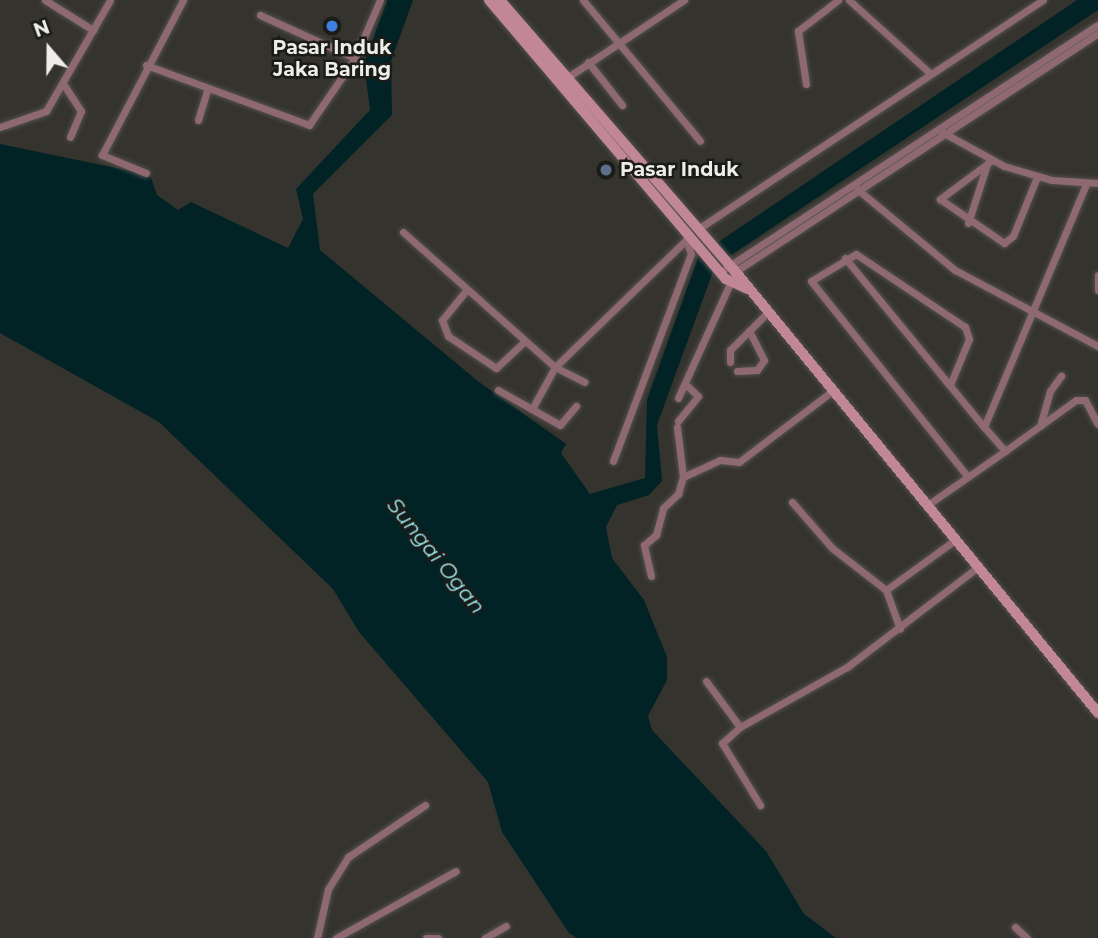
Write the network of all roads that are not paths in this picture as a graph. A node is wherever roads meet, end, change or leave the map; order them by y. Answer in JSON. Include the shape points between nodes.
{"nodes":[{"id":1,"x":45,"y":0,"type":"edge"},
{"id":2,"x":110,"y":0,"type":"edge"},
{"id":3,"x":183,"y":0,"type":"edge"},
{"id":4,"x":380,"y":0,"type":"edge"},
{"id":5,"x":489,"y":0,"type":"edge"},
{"id":6,"x":500,"y":0,"type":"edge"},
{"id":7,"x":583,"y":0,"type":"edge"},
{"id":8,"x":684,"y":0,"type":"edge"},
{"id":9,"x":838,"y":0,"type":"edge"},
{"id":10,"x":849,"y":0,"type":"edge"},
{"id":11,"x":1043,"y":0,"type":"edge"},
{"id":12,"x":260,"y":15,"type":"dead end"},
{"id":13,"x":1098,"y":25,"type":"edge"},
{"id":14,"x":93,"y":30,"type":"junction"},
{"id":15,"x":1098,"y":33,"type":"edge"},
{"id":16,"x":618,"y":43,"type":"junction"},
{"id":17,"x":355,"y":58,"type":"junction"},
{"id":18,"x":588,"y":62,"type":"junction"},
{"id":19,"x":146,"y":65,"type":"junction"},
{"id":20,"x":931,"y":74,"type":"junction"},
{"id":21,"x":563,"y":81,"type":"junction"},
{"id":22,"x":806,"y":84,"type":"dead end"},
{"id":23,"x":64,"y":85,"type":"junction"},
{"id":24,"x":207,"y":91,"type":"junction"},
{"id":25,"x":622,"y":105,"type":"dead end"},
{"id":26,"x":198,"y":120,"type":"dead end"},
{"id":27,"x":0,"y":127,"type":"edge"},
{"id":28,"x":942,"y":131,"type":"junction"},
{"id":29,"x":70,"y":137,"type":"dead end"},
{"id":30,"x":700,"y":141,"type":"dead end"},
{"id":31,"x":989,"y":162,"type":"junction"},
{"id":32,"x":146,"y":173,"type":"dead end"},
{"id":33,"x":1037,"y":177,"type":"junction"},
{"id":34,"x":1098,"y":183,"type":"edge"},
{"id":35,"x":1086,"y":184,"type":"junction"},
{"id":36,"x":856,"y":188,"type":"junction"},
{"id":37,"x":968,"y":223,"type":"junction"},
{"id":38,"x":403,"y":232,"type":"dead end"},
{"id":39,"x":691,"y":236,"type":"junction"},
{"id":40,"x":845,"y":258,"type":"junction"},
{"id":41,"x":726,"y":271,"type":"junction"},
{"id":42,"x":1098,"y":275,"type":"edge"},
{"id":43,"x":1098,"y":290,"type":"edge"},
{"id":44,"x":464,"y":293,"type":"junction"},
{"id":45,"x":1033,"y":309,"type":"junction"},
{"id":46,"x":767,"y":313,"type":"junction"},
{"id":47,"x":749,"y":331,"type":"junction"},
{"id":48,"x":523,"y":343,"type":"junction"},
{"id":49,"x":1098,"y":345,"type":"edge"},
{"id":50,"x":730,"y":362,"type":"dead end"},
{"id":51,"x":555,"y":367,"type":"junction"},
{"id":52,"x":737,"y":372,"type":"dead end"},
{"id":53,"x":1061,"y":376,"type":"dead end"},
{"id":54,"x":584,"y":383,"type":"dead end"},
{"id":55,"x":685,"y":384,"type":"junction"},
{"id":56,"x":950,"y":385,"type":"junction"},
{"id":57,"x":498,"y":390,"type":"dead end"},
{"id":58,"x":831,"y":392,"type":"junction"},
{"id":59,"x":678,"y":398,"type":"dead end"},
{"id":60,"x":576,"y":406,"type":"dead end"},
{"id":61,"x":532,"y":409,"type":"junction"},
{"id":62,"x":1098,"y":424,"type":"edge"},
{"id":63,"x":1040,"y":426,"type":"junction"},
{"id":64,"x":984,"y":427,"type":"junction"},
{"id":65,"x":1005,"y":451,"type":"junction"},
{"id":66,"x":614,"y":461,"type":"dead end"},
{"id":67,"x":683,"y":477,"type":"junction"},
{"id":68,"x":968,"y":477,"type":"junction"},
{"id":69,"x":792,"y":502,"type":"dead end"},
{"id":70,"x":926,"y":506,"type":"junction"},
{"id":71,"x":955,"y":540,"type":"junction"},
{"id":72,"x":978,"y":567,"type":"junction"},
{"id":73,"x":651,"y":576,"type":"dead end"},
{"id":74,"x":886,"y":590,"type":"junction"},
{"id":75,"x":900,"y":629,"type":"junction"},
{"id":76,"x":706,"y":681,"type":"dead end"},
{"id":77,"x":1098,"y":713,"type":"edge"},
{"id":78,"x":740,"y":727,"type":"junction"},
{"id":79,"x":425,"y":805,"type":"dead end"},
{"id":80,"x":760,"y":805,"type":"dead end"},
{"id":81,"x":456,"y":871,"type":"dead end"},
{"id":82,"x":506,"y":926,"type":"dead end"},
{"id":83,"x":1015,"y":927,"type":"dead end"},
{"id":84,"x":317,"y":938,"type":"edge"},
{"id":85,"x":336,"y":938,"type":"edge"},
{"id":86,"x":426,"y":938,"type":"edge"},
{"id":87,"x":438,"y":938,"type":"edge"},
{"id":88,"x":485,"y":938,"type":"edge"},
{"id":89,"x":1027,"y":938,"type":"edge"}],
"edges":[{"from":1,"to":14,"type":"street"},
{"from":2,"to":14,"type":"street"},
{"from":3,"to":19,"type":"street"},
{"from":4,"to":17,"type":"street"},
{"from":5,"to":21,"type":"street"},
{"from":6,"to":21,"type":"street"},
{"from":7,"to":16,"type":"street"},
{"from":8,"to":16,"type":"street"},
{"from":9,"to":22,"type":"street","via":[[798,31]]},
{"from":10,"to":20,"type":"street"},
{"from":11,"to":20,"type":"street"},
{"from":12,"to":17,"type":"street"},
{"from":13,"to":28,"type":"street"},
{"from":14,"to":23,"type":"street"},
{"from":15,"to":28,"type":"street"},
{"from":16,"to":18,"type":"street"},
{"from":16,"to":30,"type":"street"},
{"from":17,"to":24,"type":"street","via":[[309,125]]},
{"from":18,"to":21,"type":"street"},
{"from":18,"to":25,"type":"street"},
{"from":19,"to":24,"type":"street"},
{"from":19,"to":32,"type":"street","via":[[102,155]]},
{"from":20,"to":39,"type":"street"},
{"from":21,"to":39,"type":"street"},
{"from":23,"to":27,"type":"street","via":[[42,114]]},
{"from":23,"to":29,"type":"street","via":[[81,111]]},
{"from":24,"to":26,"type":"street"},
{"from":28,"to":31,"type":"street"},
{"from":28,"to":36,"type":"street"},
{"from":31,"to":33,"type":"street"},
{"from":31,"to":37,"type":"street"},
{"from":31,"to":37,"type":"street","via":[[940,196]]},
{"from":33,"to":35,"type":"street"},
{"from":33,"to":37,"type":"street","via":[[1008,242]]},
{"from":34,"to":35,"type":"street"},
{"from":35,"to":45,"type":"street"},
{"from":36,"to":41,"type":"street"},
{"from":36,"to":45,"type":"street","via":[[955,270]]},
{"from":38,"to":44,"type":"street"},
{"from":39,"to":41,"type":"street"},
{"from":39,"to":41,"type":"street","via":[[710,242]]},
{"from":39,"to":51,"type":"street"},
{"from":39,"to":66,"type":"street","via":[[691,254]]},
{"from":40,"to":56,"type":"street"},
{"from":40,"to":56,"type":"street","via":[[858,255],[967,329]]},
{"from":40,"to":68,"type":"street","via":[[811,286]]},
{"from":41,"to":46,"type":"street"},
{"from":41,"to":55,"type":"street"},
{"from":42,"to":43,"type":"street"},
{"from":44,"to":48,"type":"street"},
{"from":44,"to":48,"type":"street","via":[[442,320],[449,336],[496,368]]},
{"from":45,"to":49,"type":"street"},
{"from":45,"to":64,"type":"street"},
{"from":46,"to":47,"type":"street"},
{"from":46,"to":58,"type":"street"},
{"from":47,"to":50,"type":"street","via":[[730,350]]},
{"from":47,"to":52,"type":"street","via":[[764,360],[757,370]]},
{"from":48,"to":51,"type":"street"},
{"from":51,"to":54,"type":"street"},
{"from":51,"to":61,"type":"street"},
{"from":53,"to":63,"type":"street","via":[[1050,390]]},
{"from":55,"to":59,"type":"street"},
{"from":55,"to":67,"type":"street","via":[[698,396],[678,424]]},
{"from":56,"to":64,"type":"street"},
{"from":57,"to":61,"type":"street"},
{"from":58,"to":67,"type":"street","via":[[739,462],[720,460]]},
{"from":58,"to":70,"type":"street"},
{"from":60,"to":61,"type":"street","via":[[561,425]]},
{"from":62,"to":63,"type":"street","via":[[1082,399]]},
{"from":63,"to":65,"type":"street"},
{"from":64,"to":65,"type":"street"},
{"from":65,"to":68,"type":"street"},
{"from":67,"to":73,"type":"street","via":[[678,494],[663,508],[656,535],[644,545]]},
{"from":68,"to":70,"type":"street"},
{"from":69,"to":74,"type":"street","via":[[832,548]]},
{"from":70,"to":71,"type":"street"},
{"from":71,"to":72,"type":"street"},
{"from":71,"to":74,"type":"street"},
{"from":72,"to":75,"type":"street"},
{"from":72,"to":77,"type":"street"},
{"from":74,"to":75,"type":"street"},
{"from":75,"to":78,"type":"street","via":[[784,706]]},
{"from":76,"to":78,"type":"street"},
{"from":78,"to":80,"type":"street","via":[[722,743]]},
{"from":79,"to":84,"type":"street","via":[[348,857],[328,889]]},
{"from":81,"to":85,"type":"street"},
{"from":82,"to":88,"type":"street"},
{"from":83,"to":89,"type":"street"},
{"from":86,"to":87,"type":"street"}]}
